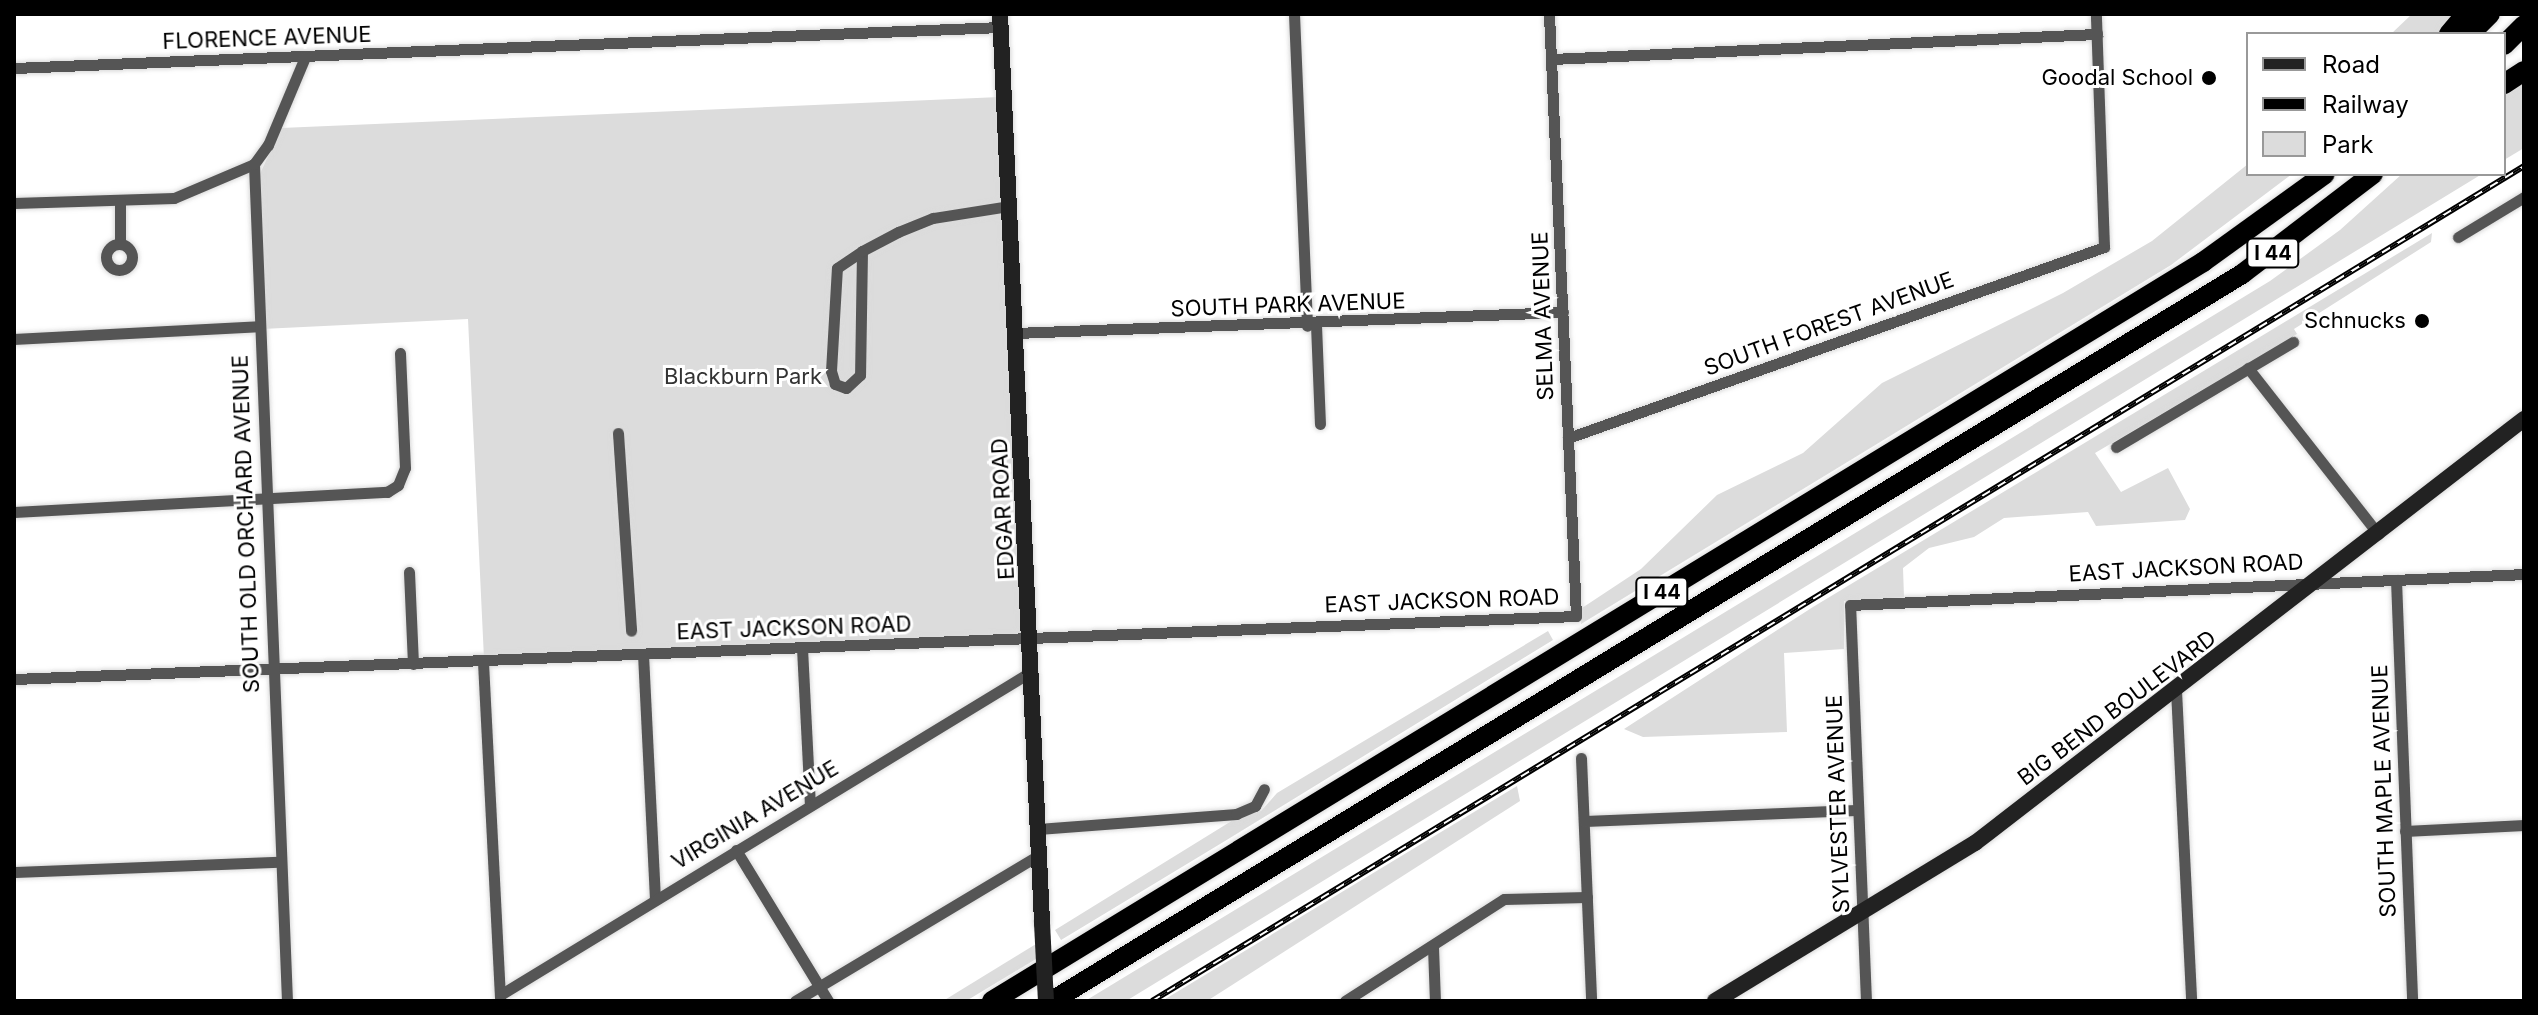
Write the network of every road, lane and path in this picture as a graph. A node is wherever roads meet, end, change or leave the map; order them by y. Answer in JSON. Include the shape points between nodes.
{"nodes":[{"id":1,"x":1294,"y":14,"type":"edge"},
{"id":2,"x":1549,"y":14,"type":"edge"},
{"id":3,"x":2096,"y":14,"type":"edge"},
{"id":4,"x":2466,"y":14,"type":"edge"},
{"id":5,"x":2490,"y":14,"type":"edge"},
{"id":6,"x":1000,"y":21,"type":"edge"},
{"id":7,"x":2524,"y":25,"type":"edge"},
{"id":8,"x":2451,"y":32,"type":"edge"},
{"id":9,"x":2472,"y":32,"type":"edge"},
{"id":10,"x":2097,"y":34,"type":"junction"},
{"id":11,"x":2506,"y":43,"type":"edge"},
{"id":12,"x":305,"y":57,"type":"junction"},
{"id":13,"x":1552,"y":59,"type":"junction"},
{"id":14,"x":14,"y":68,"type":"edge"},
{"id":15,"x":2524,"y":71,"type":"edge"},
{"id":16,"x":2506,"y":83,"type":"edge"},
{"id":17,"x":254,"y":164,"type":"junction"},
{"id":18,"x":2322,"y":176,"type":"edge"},
{"id":19,"x":2366,"y":180,"type":"edge"},
{"id":20,"x":2524,"y":197,"type":"edge"},
{"id":21,"x":120,"y":202,"type":"junction"},
{"id":22,"x":14,"y":203,"type":"edge"},
{"id":23,"x":1009,"y":206,"type":"junction"},
{"id":24,"x":2458,"y":237,"type":"dead end"},
{"id":25,"x":120,"y":243,"type":"dead end"},
{"id":26,"x":862,"y":251,"type":"junction"},
{"id":27,"x":1563,"y":312,"type":"junction"},
{"id":28,"x":1311,"y":325,"type":"junction"},
{"id":29,"x":258,"y":326,"type":"junction"},
{"id":30,"x":1015,"y":333,"type":"junction"},
{"id":31,"x":14,"y":339,"type":"edge"},
{"id":32,"x":2293,"y":342,"type":"dead end"},
{"id":33,"x":400,"y":353,"type":"dead end"},
{"id":34,"x":2248,"y":368,"type":"junction"},
{"id":35,"x":2524,"y":419,"type":"edge"},
{"id":36,"x":1320,"y":424,"type":"dead end"},
{"id":37,"x":618,"y":433,"type":"dead end"},
{"id":38,"x":1568,"y":438,"type":"junction"},
{"id":39,"x":2116,"y":447,"type":"dead end"},
{"id":40,"x":266,"y":500,"type":"junction"},
{"id":41,"x":14,"y":512,"type":"edge"},
{"id":42,"x":2378,"y":534,"type":"junction"},
{"id":43,"x":409,"y":572,"type":"dead end"},
{"id":44,"x":2524,"y":574,"type":"edge"},
{"id":45,"x":2396,"y":580,"type":"junction"},
{"id":46,"x":2317,"y":581,"type":"junction"},
{"id":47,"x":1850,"y":605,"type":"joint"},
{"id":48,"x":1576,"y":616,"type":"joint"},
{"id":49,"x":631,"y":631,"type":"dead end"},
{"id":50,"x":1031,"y":637,"type":"junction"},
{"id":51,"x":802,"y":648,"type":"junction"},
{"id":52,"x":643,"y":654,"type":"junction"},
{"id":53,"x":483,"y":662,"type":"junction"},
{"id":54,"x":413,"y":664,"type":"junction"},
{"id":55,"x":272,"y":670,"type":"junction"},
{"id":56,"x":1032,"y":671,"type":"junction"},
{"id":57,"x":14,"y":679,"type":"edge"},
{"id":58,"x":2176,"y":690,"type":"junction"},
{"id":59,"x":1581,"y":758,"type":"dead end"},
{"id":60,"x":1264,"y":789,"type":"dead end"},
{"id":61,"x":810,"y":805,"type":"junction"},
{"id":62,"x":1857,"y":810,"type":"junction"},
{"id":63,"x":1584,"y":821,"type":"junction"},
{"id":64,"x":2524,"y":825,"type":"edge"},
{"id":65,"x":1038,"y":829,"type":"junction"},
{"id":66,"x":2405,"y":831,"type":"junction"},
{"id":67,"x":736,"y":850,"type":"junction"},
{"id":68,"x":1039,"y":855,"type":"junction"},
{"id":69,"x":280,"y":862,"type":"junction"},
{"id":70,"x":14,"y":872,"type":"edge"},
{"id":71,"x":1587,"y":897,"type":"junction"},
{"id":72,"x":655,"y":899,"type":"junction"},
{"id":73,"x":1862,"y":912,"type":"junction"},
{"id":74,"x":1433,"y":947,"type":"junction"},
{"id":75,"x":819,"y":986,"type":"junction"},
{"id":76,"x":500,"y":998,"type":"edge"},
{"id":77,"x":287,"y":1001,"type":"edge"},
{"id":78,"x":795,"y":1001,"type":"edge"},
{"id":79,"x":828,"y":1001,"type":"edge"},
{"id":80,"x":992,"y":1001,"type":"edge"},
{"id":81,"x":1049,"y":1001,"type":"edge"},
{"id":82,"x":1345,"y":1001,"type":"edge"},
{"id":83,"x":1435,"y":1001,"type":"edge"},
{"id":84,"x":1591,"y":1001,"type":"edge"},
{"id":85,"x":1715,"y":1001,"type":"edge"},
{"id":86,"x":1866,"y":1001,"type":"edge"},
{"id":87,"x":2191,"y":1001,"type":"edge"},
{"id":88,"x":2412,"y":1001,"type":"edge"}],
"edges":[{"from":1,"to":28,"type":"street"},
{"from":2,"to":13,"type":"street","name":"SELMA AVENUE"},
{"from":3,"to":10,"type":"street"},
{"from":4,"to":8,"type":"highway"},
{"from":5,"to":9,"type":"highway"},
{"from":6,"to":12,"type":"street","name":"FLORENCE AVENUE"},
{"from":6,"to":23,"type":"main road","name":"EDGAR ROAD"},
{"from":7,"to":11,"type":"highway"},
{"from":10,"to":13,"type":"street"},
{"from":10,"to":38,"type":"street","name":"SOUTH FOREST AVENUE","via":[[2104,247]]},
{"from":12,"to":14,"type":"street","name":"FLORENCE AVENUE"},
{"from":12,"to":17,"type":"street","via":[[268,145]]},
{"from":13,"to":27,"type":"street","name":"SELMA AVENUE"},
{"from":15,"to":16,"type":"highway"},
{"from":17,"to":21,"type":"street","via":[[174,198]]},
{"from":17,"to":29,"type":"street","name":"SOUTH OLD ORCHARD AVENUE"},
{"from":18,"to":80,"type":"highway","number":"I 44","via":[[2250,232],[2179,277]]},
{"from":19,"to":81,"type":"highway","number":"I 44","via":[[2288,243],[2193,305]]},
{"from":20,"to":24,"type":"street"},
{"from":21,"to":22,"type":"street"},
{"from":21,"to":25,"type":"street"},
{"from":23,"to":26,"type":"street","via":[[933,218]]},
{"from":23,"to":30,"type":"main road","name":"EDGAR ROAD"},
{"from":26,"to":26,"type":"street","via":[[837,268],[831,371],[835,384],[846,388],[860,375],[866,266]]},
{"from":27,"to":28,"type":"street","name":"SOUTH PARK AVENUE"},
{"from":27,"to":38,"type":"street","name":"SELMA AVENUE"},
{"from":28,"to":30,"type":"street","name":"SOUTH PARK AVENUE"},
{"from":28,"to":36,"type":"street"},
{"from":29,"to":31,"type":"street"},
{"from":29,"to":40,"type":"street","name":"SOUTH OLD ORCHARD AVENUE"},
{"from":30,"to":50,"type":"main road","name":"EDGAR ROAD"},
{"from":32,"to":34,"type":"street"},
{"from":33,"to":40,"type":"street","via":[[405,468],[398,485],[380,494]]},
{"from":34,"to":39,"type":"street"},
{"from":34,"to":42,"type":"street"},
{"from":35,"to":42,"type":"main road","name":"BIG BEND BOULEVARD"},
{"from":37,"to":49,"type":"street"},
{"from":38,"to":48,"type":"street","name":"SELMA AVENUE"},
{"from":40,"to":41,"type":"street"},
{"from":40,"to":55,"type":"street","name":"SOUTH OLD ORCHARD AVENUE"},
{"from":42,"to":46,"type":"main road","name":"BIG BEND BOULEVARD"},
{"from":43,"to":54,"type":"street"},
{"from":44,"to":45,"type":"street","name":"EAST JACKSON ROAD"},
{"from":45,"to":46,"type":"street","name":"EAST JACKSON ROAD"},
{"from":45,"to":66,"type":"street","name":"SOUTH MAPLE AVENUE"},
{"from":46,"to":47,"type":"street","name":"EAST JACKSON ROAD"},
{"from":46,"to":58,"type":"main road","name":"BIG BEND BOULEVARD"},
{"from":47,"to":62,"type":"street","name":"SYLVESTER AVENUE"},
{"from":48,"to":50,"type":"street","name":"EAST JACKSON ROAD"},
{"from":50,"to":51,"type":"street","name":"EAST JACKSON ROAD"},
{"from":50,"to":56,"type":"main road","name":"EDGAR ROAD"},
{"from":51,"to":52,"type":"street","name":"EAST JACKSON ROAD"},
{"from":51,"to":61,"type":"street"},
{"from":52,"to":53,"type":"street","name":"EAST JACKSON ROAD"},
{"from":52,"to":72,"type":"street"},
{"from":53,"to":54,"type":"street","name":"EAST JACKSON ROAD"},
{"from":53,"to":76,"type":"street"},
{"from":54,"to":55,"type":"street","name":"EAST JACKSON ROAD"},
{"from":55,"to":57,"type":"street","name":"EAST JACKSON ROAD"},
{"from":55,"to":69,"type":"street","name":"SOUTH OLD ORCHARD AVENUE"},
{"from":56,"to":61,"type":"street","name":"VIRGINIA AVENUE"},
{"from":56,"to":65,"type":"main road","name":"EDGAR ROAD"},
{"from":58,"to":73,"type":"main road","name":"BIG BEND BOULEVARD","via":[[1975,843]]},
{"from":58,"to":87,"type":"street"},
{"from":59,"to":63,"type":"street"},
{"from":60,"to":65,"type":"street","via":[[1255,806],[1236,814]]},
{"from":61,"to":67,"type":"street","name":"VIRGINIA AVENUE"},
{"from":62,"to":63,"type":"street"},
{"from":62,"to":73,"type":"street","name":"SYLVESTER AVENUE"},
{"from":63,"to":71,"type":"street"},
{"from":64,"to":66,"type":"street"},
{"from":65,"to":68,"type":"main road","name":"EDGAR ROAD"},
{"from":66,"to":88,"type":"street","name":"SOUTH MAPLE AVENUE"},
{"from":67,"to":72,"type":"street","name":"VIRGINIA AVENUE"},
{"from":67,"to":75,"type":"street"},
{"from":68,"to":75,"type":"street"},
{"from":68,"to":81,"type":"main road","name":"EDGAR ROAD","bridge":true},
{"from":69,"to":70,"type":"street"},
{"from":69,"to":77,"type":"street","name":"SOUTH OLD ORCHARD AVENUE"},
{"from":71,"to":74,"type":"street","via":[[1504,899]]},
{"from":71,"to":84,"type":"street"},
{"from":72,"to":76,"type":"street","name":"VIRGINIA AVENUE"},
{"from":73,"to":85,"type":"main road","name":"BIG BEND BOULEVARD"},
{"from":73,"to":86,"type":"street","name":"SYLVESTER AVENUE"},
{"from":74,"to":82,"type":"street"},
{"from":74,"to":83,"type":"street"},
{"from":75,"to":78,"type":"street"},
{"from":75,"to":79,"type":"street"}]}
